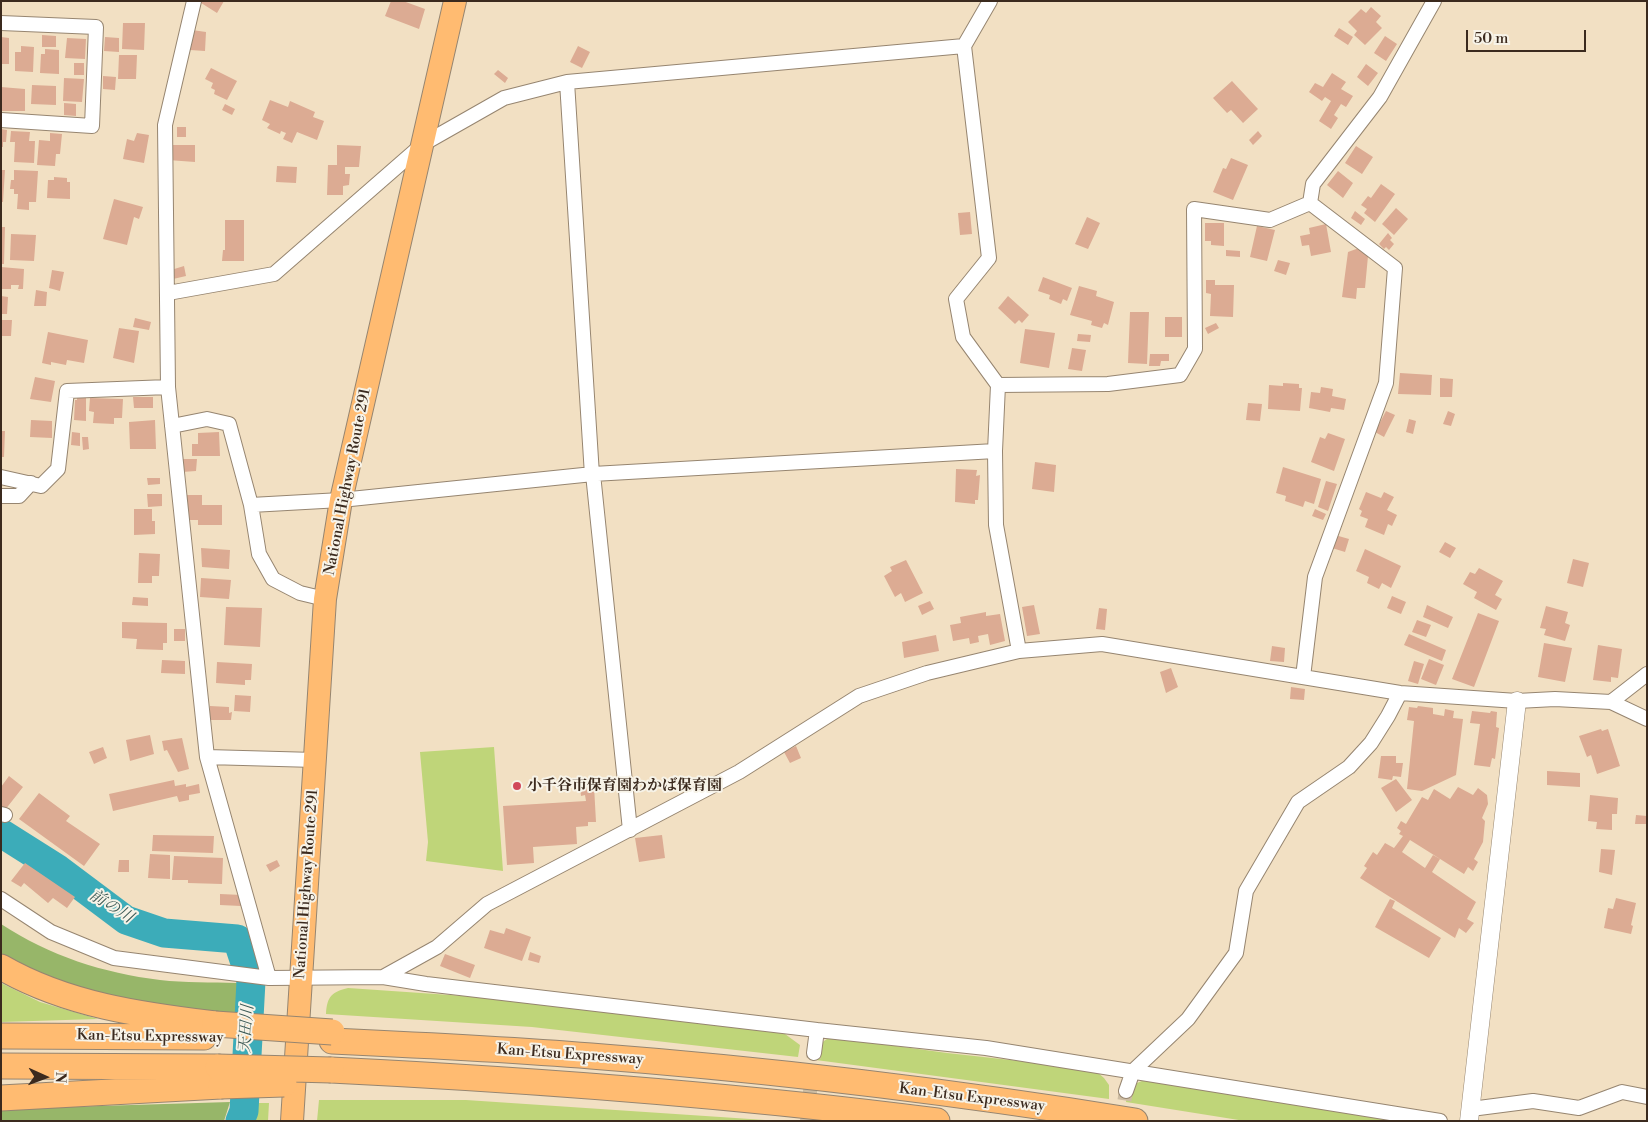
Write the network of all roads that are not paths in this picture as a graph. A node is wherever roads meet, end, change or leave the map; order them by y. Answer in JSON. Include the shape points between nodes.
{"nodes":[{"id":1,"x":194,"y":1,"type":"edge"},
{"id":2,"x":455,"y":1,"type":"edge"},
{"id":3,"x":990,"y":1,"type":"edge"},
{"id":4,"x":1434,"y":1,"type":"edge"},
{"id":5,"x":1,"y":23,"type":"edge"},
{"id":6,"x":964,"y":46,"type":"junction"},
{"id":7,"x":567,"y":82,"type":"junction"},
{"id":8,"x":1,"y":120,"type":"edge"},
{"id":9,"x":423,"y":144,"type":"junction"},
{"id":10,"x":1310,"y":203,"type":"junction"},
{"id":11,"x":168,"y":293,"type":"junction"},
{"id":12,"x":998,"y":385,"type":"junction"},
{"id":13,"x":168,"y":387,"type":"junction"},
{"id":14,"x":172,"y":426,"type":"junction"},
{"id":15,"x":995,"y":451,"type":"junction"},
{"id":16,"x":592,"y":474,"type":"junction"},
{"id":17,"x":1,"y":477,"type":"edge"},
{"id":18,"x":31,"y":484,"type":"junction"},
{"id":19,"x":1,"y":496,"type":"edge"},
{"id":20,"x":341,"y":500,"type":"junction"},
{"id":21,"x":251,"y":506,"type":"junction"},
{"id":22,"x":325,"y":599,"type":"junction"},
{"id":23,"x":1019,"y":651,"type":"junction"},
{"id":24,"x":1647,"y":674,"type":"edge"},
{"id":25,"x":1303,"y":677,"type":"junction"},
{"id":26,"x":1400,"y":693,"type":"junction"},
{"id":27,"x":1518,"y":701,"type":"junction"},
{"id":28,"x":1611,"y":702,"type":"junction"},
{"id":29,"x":1647,"y":719,"type":"edge"},
{"id":30,"x":207,"y":757,"type":"junction"},
{"id":31,"x":315,"y":760,"type":"junction"},
{"id":32,"x":630,"y":830,"type":"junction"},
{"id":33,"x":1,"y":899,"type":"edge"},
{"id":34,"x":1,"y":967,"type":"edge"},
{"id":35,"x":301,"y":977,"type":"junction"},
{"id":36,"x":383,"y":977,"type":"junction"},
{"id":37,"x":269,"y":978,"type":"junction"},
{"id":38,"x":817,"y":1030,"type":"junction"},
{"id":39,"x":217,"y":1031,"type":"junction"},
{"id":40,"x":1,"y":1036,"type":"edge"},
{"id":41,"x":814,"y":1053,"type":"tunnel mouth"},
{"id":42,"x":1,"y":1066,"type":"edge"},
{"id":43,"x":1133,"y":1071,"type":"junction"},
{"id":44,"x":220,"y":1076,"type":"junction"},
{"id":45,"x":1126,"y":1091,"type":"tunnel mouth"},
{"id":46,"x":1647,"y":1097,"type":"edge"},
{"id":47,"x":1,"y":1098,"type":"edge"},
{"id":48,"x":1470,"y":1115,"type":"edge"},
{"id":49,"x":292,"y":1121,"type":"edge"},
{"id":50,"x":938,"y":1121,"type":"edge"},
{"id":51,"x":1135,"y":1121,"type":"edge"},
{"id":52,"x":1440,"y":1121,"type":"edge"}],
"edges":[{"from":1,"to":11,"type":"street","via":[[165,125]]},
{"from":2,"to":9,"type":"highway","name":"National Highway Route 291"},
{"from":3,"to":6,"type":"street"},
{"from":4,"to":10,"type":"street","via":[[1380,97],[1313,184]]},
{"from":5,"to":8,"type":"street","via":[[96,27],[92,126]]},
{"from":6,"to":7,"type":"street"},
{"from":6,"to":12,"type":"street","via":[[989,258],[956,299],[963,337]]},
{"from":7,"to":9,"type":"street","via":[[504,98]]},
{"from":7,"to":16,"type":"street"},
{"from":9,"to":11,"type":"street","via":[[274,274]]},
{"from":9,"to":20,"type":"highway","name":"National Highway Route 291"},
{"from":10,"to":12,"type":"street","via":[[1270,220],[1194,209],[1196,349],[1180,375],[1108,384]]},
{"from":10,"to":25,"type":"street","via":[[1395,268],[1386,383],[1315,577]]},
{"from":11,"to":13,"type":"street"},
{"from":12,"to":15,"type":"street"},
{"from":13,"to":14,"type":"street"},
{"from":13,"to":18,"type":"street","via":[[67,391],[58,469],[41,486]]},
{"from":14,"to":21,"type":"street","via":[[207,419],[229,424]]},
{"from":14,"to":30,"type":"street"},
{"from":15,"to":16,"type":"street"},
{"from":15,"to":23,"type":"street","via":[[996,525]]},
{"from":16,"to":20,"type":"street"},
{"from":16,"to":32,"type":"street"},
{"from":17,"to":18,"type":"street"},
{"from":18,"to":19,"type":"street","via":[[19,496]]},
{"from":20,"to":21,"type":"street"},
{"from":20,"to":22,"type":"highway","name":"National Highway Route 291"},
{"from":21,"to":22,"type":"street","via":[[259,554],[273,579],[300,594]]},
{"from":22,"to":31,"type":"highway","name":"National Highway Route 291"},
{"from":23,"to":25,"type":"street","via":[[1102,644]]},
{"from":23,"to":32,"type":"street","via":[[927,674],[859,696],[739,772]]},
{"from":24,"to":28,"type":"street"},
{"from":25,"to":26,"type":"street"},
{"from":26,"to":27,"type":"street"},
{"from":26,"to":43,"type":"street","via":[[1371,743],[1349,767],[1298,802],[1246,891],[1236,953],[1188,1019]]},
{"from":27,"to":28,"type":"street"},
{"from":27,"to":48,"type":"street"},
{"from":28,"to":29,"type":"street"},
{"from":30,"to":31,"type":"street"},
{"from":30,"to":37,"type":"street"},
{"from":31,"to":35,"type":"highway","name":"National Highway Route 291"},
{"from":32,"to":36,"type":"street","via":[[487,904],[437,947]]},
{"from":33,"to":37,"type":"street","via":[[51,932],[114,958]]},
{"from":34,"to":39,"type":"highway","via":[[102,1007]]},
{"from":35,"to":36,"type":"street"},
{"from":35,"to":37,"type":"street"},
{"from":35,"to":49,"type":"highway","name":"National Highway Route 291"},
{"from":36,"to":38,"type":"street"},
{"from":38,"to":41,"type":"street"},
{"from":38,"to":43,"type":"street","via":[[986,1048]]},
{"from":39,"to":40,"type":"highway","name":"Kan-Etsu Expressway"},
{"from":39,"to":51,"type":"highway","name":"Kan-Etsu Expressway","via":[[723,1068],[1035,1105]]},
{"from":42,"to":44,"type":"highway","name":"Kan-Etsu Expressway"},
{"from":43,"to":45,"type":"street"},
{"from":43,"to":52,"type":"street"},
{"from":44,"to":47,"type":"highway"},
{"from":44,"to":50,"type":"highway","name":"Kan-Etsu Expressway","bridge":true,"via":[[457,1076],[720,1096]]},
{"from":46,"to":48,"type":"street","via":[[1622,1092],[1579,1108],[1533,1101]]}]}
